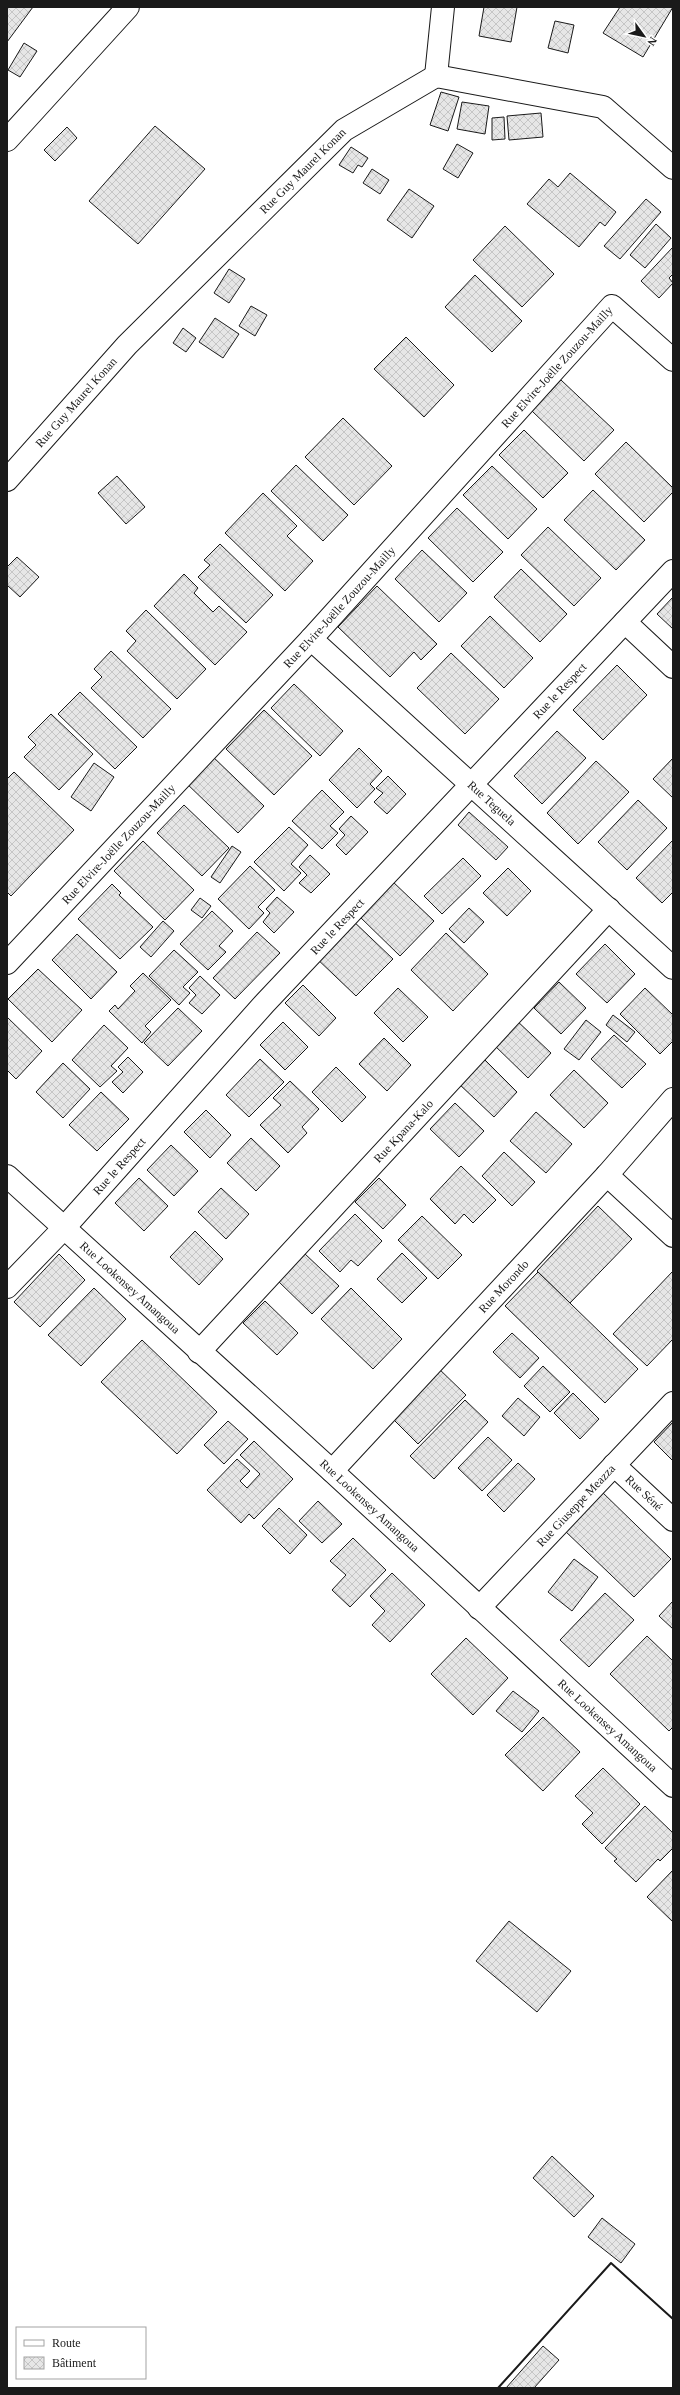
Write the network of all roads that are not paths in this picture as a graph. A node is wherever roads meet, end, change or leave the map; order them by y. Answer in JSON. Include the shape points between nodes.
{"nodes":[{"id":1,"x":128,"y":7,"type":"edge"},
{"id":2,"x":443,"y":7,"type":"edge"},
{"id":3,"x":436,"y":76,"type":"junction"},
{"id":4,"x":7,"y":140,"type":"edge"},
{"id":5,"x":673,"y":168,"type":"edge"},
{"id":6,"x":673,"y":360,"type":"edge"},
{"id":7,"x":7,"y":480,"type":"edge"},
{"id":8,"x":673,"y":571,"type":"edge"},
{"id":9,"x":625,"y":622,"type":"junction"},
{"id":10,"x":311,"y":639,"type":"junction"},
{"id":11,"x":673,"y":667,"type":"edge"},
{"id":12,"x":472,"y":785,"type":"junction"},
{"id":13,"x":609,"y":909,"type":"junction"},
{"id":14,"x":7,"y":963,"type":"edge"},
{"id":15,"x":673,"y":968,"type":"edge"},
{"id":16,"x":673,"y":1099,"type":"edge"},
{"id":17,"x":607,"y":1175,"type":"junction"},
{"id":18,"x":7,"y":1176,"type":"edge"},
{"id":19,"x":64,"y":1228,"type":"junction"},
{"id":20,"x":673,"y":1236,"type":"edge"},
{"id":21,"x":7,"y":1287,"type":"edge"},
{"id":22,"x":199,"y":1352,"type":"junction"},
{"id":23,"x":673,"y":1403,"type":"edge"},
{"id":24,"x":614,"y":1465,"type":"junction"},
{"id":25,"x":332,"y":1471,"type":"junction"},
{"id":26,"x":673,"y":1520,"type":"edge"},
{"id":27,"x":479,"y":1608,"type":"junction"},
{"id":28,"x":673,"y":1786,"type":"edge"}],
"edges":[{"from":1,"to":4,"type":"street"},
{"from":2,"to":3,"type":"street"},
{"from":3,"to":5,"type":"street","via":[[603,107]]},
{"from":3,"to":7,"type":"street","name":"Rue Guy Maurel Konan","via":[[344,130],[127,345]]},
{"from":6,"to":10,"type":"street","name":"Rue Elvire-Joëlle Zouzou-Mailly","via":[[612,306]]},
{"from":8,"to":9,"type":"street","name":"Rue le Respect"},
{"from":9,"to":11,"type":"street"},
{"from":9,"to":12,"type":"street","name":"Rue le Respect"},
{"from":10,"to":12,"type":"street","name":"Rue Teguela"},
{"from":10,"to":14,"type":"street","name":"Rue Elvire-Joëlle Zouzou-Mailly"},
{"from":12,"to":13,"type":"street","name":"Rue Teguela"},
{"from":12,"to":19,"type":"street","name":"Rue le Respect","via":[[265,1003]]},
{"from":13,"to":15,"type":"street","name":"Rue Teguela"},
{"from":13,"to":22,"type":"street","name":"Rue Kpana-Kalo"},
{"from":16,"to":17,"type":"street","name":"Rue Morondo"},
{"from":17,"to":20,"type":"street"},
{"from":17,"to":25,"type":"street","name":"Rue Morondo"},
{"from":18,"to":19,"type":"street"},
{"from":19,"to":21,"type":"street","name":"Rue le Respect"},
{"from":19,"to":22,"type":"street","name":"Rue Lookensey Amangoua"},
{"from":22,"to":25,"type":"street","name":"Rue Lookensey Amangoua"},
{"from":23,"to":24,"type":"street","name":"Rue Giuseppe Meazza"},
{"from":24,"to":26,"type":"street","name":"Rue Séné"},
{"from":24,"to":27,"type":"street","name":"Rue Giuseppe Meazza"},
{"from":25,"to":27,"type":"street","name":"Rue Lookensey Amangoua"},
{"from":27,"to":28,"type":"street","name":"Rue Lookensey Amangoua"}]}
